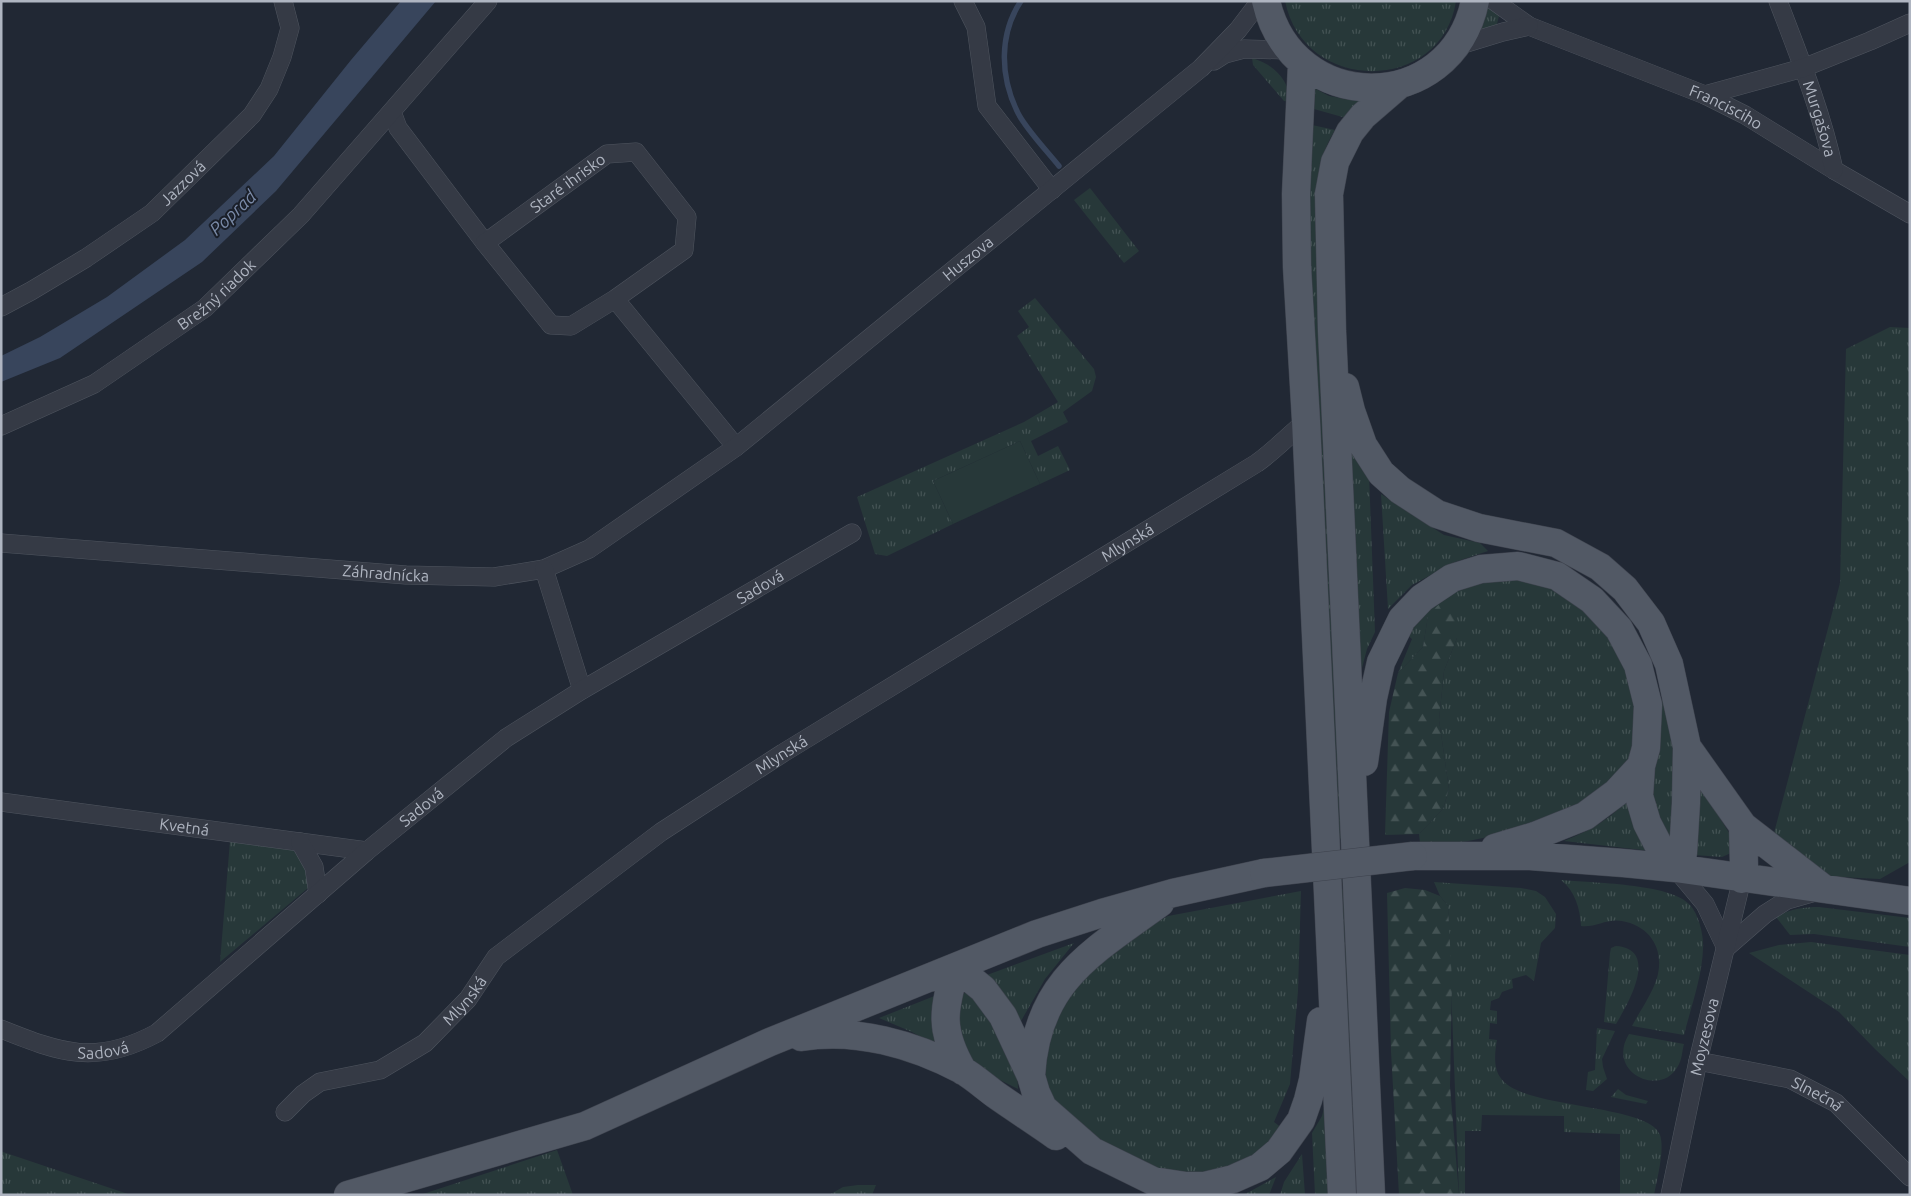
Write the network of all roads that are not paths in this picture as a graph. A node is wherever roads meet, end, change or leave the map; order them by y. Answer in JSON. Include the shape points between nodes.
{"nodes":[{"id":1,"x":283,"y":1,"type":"edge"},
{"id":2,"x":488,"y":1,"type":"edge"},
{"id":3,"x":963,"y":1,"type":"edge"},
{"id":4,"x":1260,"y":1,"type":"edge"},
{"id":5,"x":1266,"y":1,"type":"edge"},
{"id":6,"x":1475,"y":1,"type":"edge"},
{"id":7,"x":1494,"y":1,"type":"edge"},
{"id":8,"x":1778,"y":1,"type":"edge"},
{"id":9,"x":1910,"y":23,"type":"edge"},
{"id":10,"x":1529,"y":26,"type":"junction"},
{"id":11,"x":1454,"y":47,"type":"junction"},
{"id":12,"x":1295,"y":57,"type":"junction"},
{"id":13,"x":1201,"y":68,"type":"junction"},
{"id":14,"x":1802,"y":68,"type":"junction"},
{"id":15,"x":1400,"y":84,"type":"junction"},
{"id":16,"x":1705,"y":95,"type":"junction"},
{"id":17,"x":392,"y":112,"type":"junction"},
{"id":18,"x":1834,"y":170,"type":"junction"},
{"id":19,"x":1052,"y":190,"type":"junction"},
{"id":20,"x":1910,"y":214,"type":"edge"},
{"id":21,"x":486,"y":244,"type":"junction"},
{"id":22,"x":615,"y":299,"type":"junction"},
{"id":23,"x":1,"y":307,"type":"edge"},
{"id":24,"x":1332,"y":331,"type":"junction"},
{"id":25,"x":1306,"y":421,"type":"junction"},
{"id":26,"x":1,"y":426,"type":"edge"},
{"id":27,"x":736,"y":447,"type":"junction"},
{"id":28,"x":852,"y":533,"type":"dead end"},
{"id":29,"x":1,"y":543,"type":"edge"},
{"id":30,"x":544,"y":569,"type":"junction"},
{"id":31,"x":582,"y":690,"type":"junction"},
{"id":32,"x":1687,"y":747,"type":"junction"},
{"id":33,"x":1641,"y":766,"type":"junction"},
{"id":34,"x":1,"y":802,"type":"edge"},
{"id":35,"x":1354,"y":825,"type":"junction"},
{"id":36,"x":1742,"y":826,"type":"junction"},
{"id":37,"x":300,"y":842,"type":"junction"},
{"id":38,"x":367,"y":851,"type":"junction"},
{"id":39,"x":1476,"y":855,"type":"junction"},
{"id":40,"x":1675,"y":868,"type":"junction"},
{"id":41,"x":1742,"y":879,"type":"junction"},
{"id":42,"x":1825,"y":890,"type":"junction"},
{"id":43,"x":318,"y":894,"type":"junction"},
{"id":44,"x":1173,"y":894,"type":"junction"},
{"id":45,"x":1910,"y":901,"type":"edge"},
{"id":46,"x":1726,"y":948,"type":"junction"},
{"id":47,"x":1330,"y":952,"type":"junction"},
{"id":48,"x":956,"y":966,"type":"junction"},
{"id":49,"x":1,"y":1029,"type":"edge"},
{"id":50,"x":770,"y":1042,"type":"junction"},
{"id":51,"x":1698,"y":1060,"type":"junction"},
{"id":52,"x":963,"y":1071,"type":"junction"},
{"id":53,"x":1031,"y":1076,"type":"junction"},
{"id":54,"x":285,"y":1112,"type":"dead end"},
{"id":55,"x":1910,"y":1177,"type":"edge"},
{"id":56,"x":1676,"y":1193,"type":"edge"},
{"id":57,"x":348,"y":1195,"type":"edge"},
{"id":58,"x":1156,"y":1195,"type":"edge"},
{"id":59,"x":1342,"y":1195,"type":"edge"},
{"id":60,"x":1371,"y":1195,"type":"edge"}],
"edges":[{"from":1,"to":23,"type":"street","name":"Jazzová","via":[[290,28],[269,89],[252,115],[152,213],[86,258]]},
{"from":2,"to":17,"type":"street","name":"Brežný riadok"},
{"from":3,"to":19,"type":"street","via":[[976,27],[987,106]]},
{"from":4,"to":13,"type":"street","name":"Huszova","via":[[1238,30]]},
{"from":5,"to":12,"type":"main road","via":[[1277,33]]},
{"from":6,"to":11,"type":"main road","via":[[1468,24]]},
{"from":7,"to":10,"type":"street","name":"Francisciho"},
{"from":8,"to":14,"type":"street","name":"Murgašova"},
{"from":9,"to":14,"type":"street"},
{"from":10,"to":11,"type":"street"},
{"from":10,"to":16,"type":"street","name":"Francisciho"},
{"from":11,"to":15,"type":"main road","via":[[1430,70]]},
{"from":12,"to":13,"type":"street","name":"Huszova","via":[[1244,48],[1225,54]]},
{"from":12,"to":15,"type":"main road","via":[[1332,81],[1354,87]]},
{"from":12,"to":25,"type":"main road","via":[[1301,115],[1296,194],[1297,267]]},
{"from":13,"to":19,"type":"street","name":"Huszova"},
{"from":14,"to":16,"type":"street","name":"Murgašova"},
{"from":14,"to":18,"type":"street","name":"Murgašova"},
{"from":15,"to":24,"type":"main road","via":[[1354,126],[1335,162],[1329,194]]},
{"from":16,"to":18,"type":"street","name":"Francisciho"},
{"from":17,"to":21,"type":"street","via":[[398,128]]},
{"from":17,"to":26,"type":"street","name":"Brežný riadok","via":[[301,215],[204,308],[94,384]]},
{"from":18,"to":20,"type":"street","name":"Francisciho"},
{"from":19,"to":27,"type":"street","name":"Huszova"},
{"from":21,"to":22,"type":"street","name":"Staré ihrisko","via":[[551,325],[571,326]]},
{"from":21,"to":22,"type":"street","name":"Staré ihrisko","via":[[606,154],[636,152],[686,217],[684,250]]},
{"from":22,"to":27,"type":"street"},
{"from":24,"to":32,"type":"main road","via":[[1351,411],[1363,445],[1381,473],[1437,514],[1479,528],[1556,543],[1600,568],[1625,589],[1651,623],[1669,664]]},
{"from":24,"to":35,"type":"main road"},
{"from":25,"to":47,"type":"main road"},
{"from":25,"to":54,"type":"street","name":"Mlynská","via":[[1257,463],[783,753],[661,832],[496,957],[468,998],[425,1043],[380,1070],[320,1082]]},
{"from":27,"to":30,"type":"street","name":"Záhradnícka","via":[[589,549]]},
{"from":28,"to":31,"type":"street","name":"Sadová"},
{"from":29,"to":30,"type":"street","name":"Záhradnícka","via":[[406,575],[494,577]]},
{"from":30,"to":31,"type":"street"},
{"from":31,"to":38,"type":"street","name":"Sadová","via":[[506,738]]},
{"from":32,"to":36,"type":"main road"},
{"from":32,"to":40,"type":"main road","via":[[1683,853]]},
{"from":33,"to":35,"type":"main road","via":[[1646,748],[1648,705],[1638,665],[1619,629],[1592,600],[1556,576],[1518,566],[1481,569],[1452,578],[1422,598],[1402,619],[1393,636],[1377,679]]},
{"from":33,"to":39,"type":"main road","via":[[1616,793],[1585,816]]},
{"from":33,"to":40,"type":"main road","via":[[1639,796],[1647,823],[1662,852]]},
{"from":34,"to":37,"type":"street","name":"Kvetná"},
{"from":35,"to":60,"type":"main road"},
{"from":36,"to":41,"type":"main road"},
{"from":36,"to":42,"type":"main road"},
{"from":37,"to":38,"type":"street","name":"Kvetná"},
{"from":37,"to":43,"type":"street","via":[[314,866]]},
{"from":38,"to":43,"type":"street","name":"Sadová"},
{"from":39,"to":40,"type":"main road","via":[[1530,856]]},
{"from":39,"to":44,"type":"main road","bridge":true,"via":[[1413,856],[1264,873]]},
{"from":40,"to":41,"type":"main road"},
{"from":40,"to":46,"type":"street","via":[[1704,904]]},
{"from":41,"to":42,"type":"main road"},
{"from":41,"to":46,"type":"street","name":"Moyzesova"},
{"from":42,"to":45,"type":"main road"},
{"from":42,"to":46,"type":"street","via":[[1787,900],[1765,914]]},
{"from":43,"to":49,"type":"street","name":"Sadová","via":[[157,1034],[140,1042],[123,1049],[86,1054],[51,1048]]},
{"from":44,"to":48,"type":"main road","via":[[1070,923]]},
{"from":44,"to":53,"type":"main road","via":[[1088,955],[1067,978],[1037,1032]]},
{"from":46,"to":51,"type":"street","name":"Moyzesova"},
{"from":47,"to":53,"type":"main road","via":[[1313,1080],[1301,1120],[1279,1150],[1260,1167],[1233,1180],[1204,1186],[1153,1181],[1092,1151],[1043,1108]]},
{"from":47,"to":59,"type":"main road"},
{"from":48,"to":50,"type":"main road"},
{"from":48,"to":52,"type":"main road","via":[[945,1020],[954,1056]]},
{"from":48,"to":53,"type":"main road","via":[[983,989],[996,1006]]},
{"from":50,"to":52,"type":"main road","via":[[818,1034],[861,1035],[896,1043]]},
{"from":50,"to":57,"type":"main road","via":[[684,1081],[578,1110],[404,1179]]},
{"from":51,"to":55,"type":"street","name":"Slnečná","via":[[1790,1079],[1836,1103]]},
{"from":51,"to":56,"type":"street","name":"Moyzesova"},
{"from":52,"to":58,"type":"main road","via":[[1122,1179]]}]}
